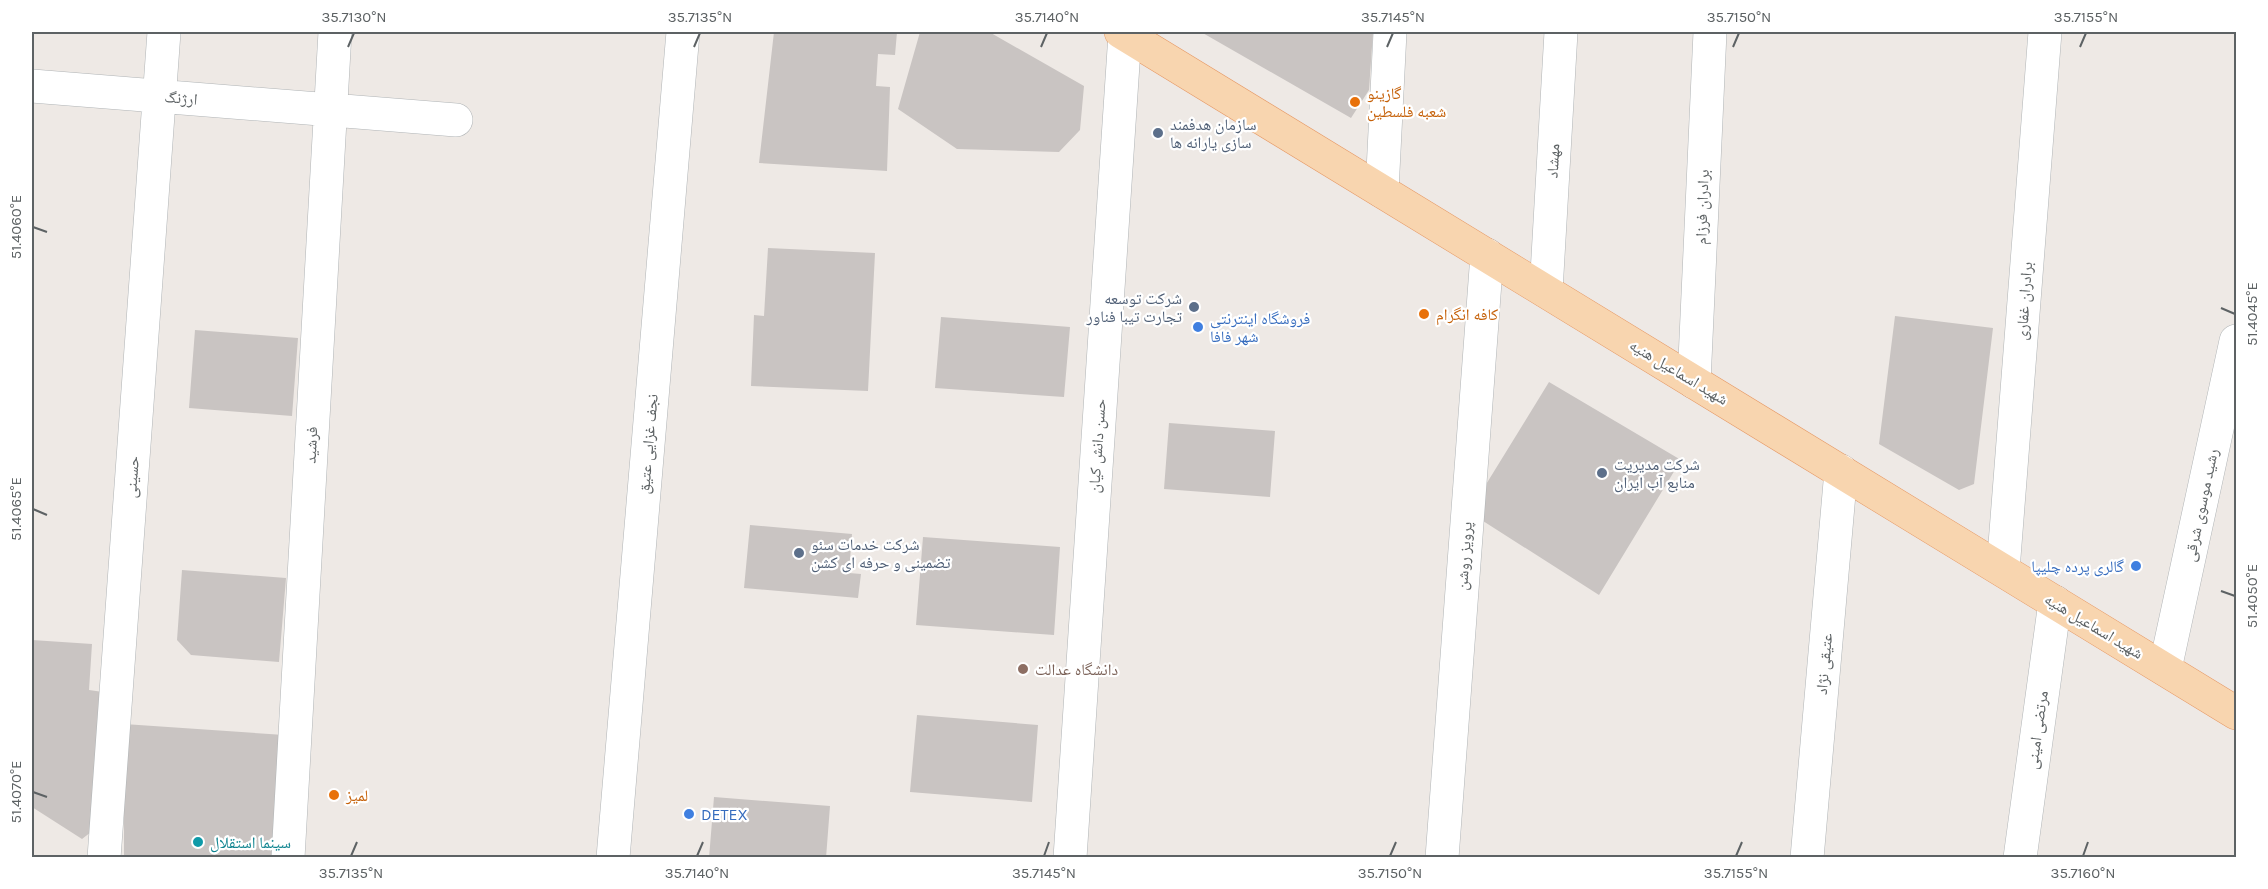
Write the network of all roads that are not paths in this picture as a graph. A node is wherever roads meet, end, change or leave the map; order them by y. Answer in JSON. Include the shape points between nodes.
{"nodes":[{"id":1,"x":164,"y":32,"type":"edge"},
{"id":2,"x":335,"y":32,"type":"edge"},
{"id":3,"x":683,"y":32,"type":"edge"},
{"id":4,"x":1390,"y":32,"type":"edge"},
{"id":5,"x":1561,"y":32,"type":"edge"},
{"id":6,"x":1710,"y":32,"type":"edge"},
{"id":7,"x":2045,"y":32,"type":"edge"},
{"id":8,"x":1123,"y":33,"type":"edge"},
{"id":9,"x":32,"y":86,"type":"edge"},
{"id":10,"x":159,"y":96,"type":"junction"},
{"id":11,"x":330,"y":110,"type":"junction"},
{"id":12,"x":456,"y":120,"type":"dead end"},
{"id":13,"x":1382,"y":191,"type":"junction"},
{"id":14,"x":1487,"y":255,"type":"junction"},
{"id":15,"x":1546,"y":291,"type":"junction"},
{"id":16,"x":2236,"y":341,"type":"edge"},
{"id":17,"x":1694,"y":382,"type":"junction"},
{"id":18,"x":1841,"y":471,"type":"junction"},
{"id":19,"x":2003,"y":570,"type":"junction"},
{"id":20,"x":2055,"y":602,"type":"junction"},
{"id":21,"x":2165,"y":669,"type":"junction"},
{"id":22,"x":2236,"y":713,"type":"edge"},
{"id":23,"x":104,"y":858,"type":"edge"},
{"id":24,"x":288,"y":858,"type":"edge"},
{"id":25,"x":613,"y":858,"type":"edge"},
{"id":26,"x":1070,"y":858,"type":"edge"},
{"id":27,"x":1442,"y":858,"type":"edge"},
{"id":28,"x":1807,"y":858,"type":"edge"},
{"id":29,"x":2020,"y":858,"type":"edge"}],
"edges":[{"from":1,"to":10,"type":"street","name":"حسینی"},
{"from":2,"to":11,"type":"street","name":"فرشید"},
{"from":3,"to":25,"type":"street","name":"نجف غزایی عتیق"},
{"from":4,"to":13,"type":"street"},
{"from":5,"to":15,"type":"street","name":"مهشاد"},
{"from":6,"to":17,"type":"street","name":"برادران فرزام"},
{"from":7,"to":19,"type":"street","name":"برادران غفاری"},
{"from":8,"to":13,"type":"main road","name":"شهید اسماعیل هنیه"},
{"from":8,"to":26,"type":"street","name":"حسن دانش کیان"},
{"from":9,"to":10,"type":"street","name":"ارژنگ"},
{"from":10,"to":11,"type":"street","name":"ارژنگ"},
{"from":10,"to":23,"type":"street","name":"حسینی"},
{"from":11,"to":12,"type":"street","name":"ارژنگ"},
{"from":11,"to":24,"type":"street","name":"فرشید"},
{"from":13,"to":14,"type":"main road","name":"شهید اسماعیل هنیه"},
{"from":14,"to":15,"type":"main road","name":"شهید اسماعیل هنیه"},
{"from":14,"to":27,"type":"street","name":"پرویز روشن"},
{"from":15,"to":17,"type":"main road","name":"شهید اسماعیل هنیه"},
{"from":16,"to":21,"type":"street","name":"رشید موسوی شرقی"},
{"from":17,"to":18,"type":"main road","name":"شهید اسماعیل هنیه"},
{"from":18,"to":19,"type":"main road","name":"شهید اسماعیل هنیه"},
{"from":18,"to":28,"type":"street","name":"عتیقی نژاد"},
{"from":19,"to":20,"type":"main road","name":"شهید اسماعیل هنیه"},
{"from":20,"to":21,"type":"main road","name":"شهید اسماعیل هنیه"},
{"from":20,"to":29,"type":"street","name":"مرتضی امینی"},
{"from":21,"to":22,"type":"main road","name":"شهید اسماعیل هنیه"}]}
